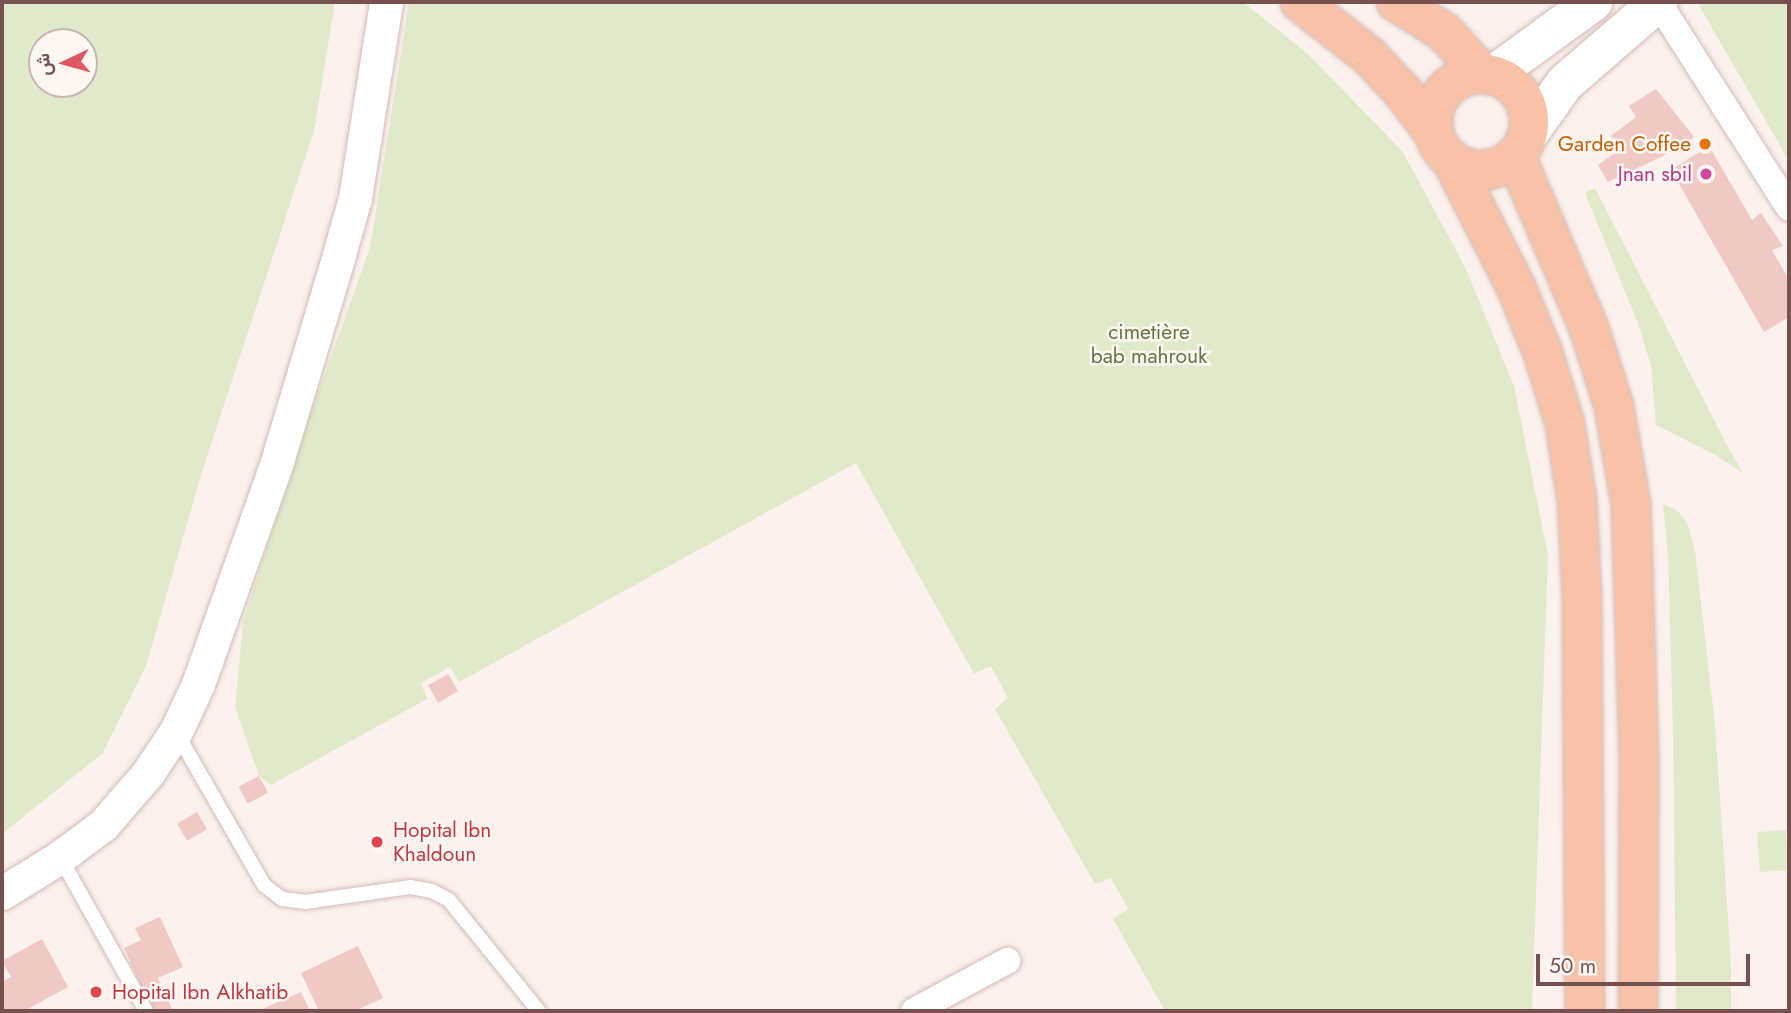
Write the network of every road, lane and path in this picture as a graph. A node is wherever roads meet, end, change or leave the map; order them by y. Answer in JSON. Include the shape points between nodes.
{"nodes":[{"id":1,"x":386,"y":2,"type":"edge"},
{"id":2,"x":1300,"y":2,"type":"edge"},
{"id":3,"x":1396,"y":2,"type":"edge"},
{"id":4,"x":1593,"y":2,"type":"edge"},
{"id":5,"x":1658,"y":2,"type":"edge"},
{"id":6,"x":1488,"y":74,"type":"junction"},
{"id":7,"x":1522,"y":146,"type":"junction"},
{"id":8,"x":1442,"y":147,"type":"junction"},
{"id":9,"x":1789,"y":208,"type":"edge"},
{"id":10,"x":176,"y":732,"type":"junction"},
{"id":11,"x":60,"y":857,"type":"junction"},
{"id":12,"x":2,"y":893,"type":"edge"},
{"id":13,"x":1007,"y":961,"type":"dead end"},
{"id":14,"x":146,"y":1011,"type":"edge"},
{"id":15,"x":539,"y":1011,"type":"edge"},
{"id":16,"x":914,"y":1011,"type":"edge"},
{"id":17,"x":1584,"y":1011,"type":"edge"},
{"id":18,"x":1638,"y":1011,"type":"edge"}],
"edges":[{"from":1,"to":10,"type":"street","via":[[359,174],[340,251],[276,466],[229,602]]},
{"from":2,"to":8,"type":"main road","via":[[1368,56],[1402,91]]},
{"from":3,"to":6,"type":"main road","via":[[1444,32]]},
{"from":4,"to":6,"type":"main road"},
{"from":5,"to":7,"type":"main road","via":[[1565,83]]},
{"from":5,"to":9,"type":"street"},
{"from":6,"to":7,"type":"main road","via":[[1511,84],[1523,98],[1529,116]]},
{"from":6,"to":8,"type":"main road","via":[[1461,78],[1444,91],[1434,110]]},
{"from":7,"to":8,"type":"main road","via":[[1492,170],[1478,171]]},
{"from":7,"to":18,"type":"main road","via":[[1614,407],[1631,504],[1638,727]]},
{"from":8,"to":17,"type":"main road","via":[[1516,287],[1565,424],[1577,501],[1582,595]]},
{"from":10,"to":11,"type":"street","via":[[135,791],[103,825]]},
{"from":10,"to":15,"type":"lane","via":[[264,885],[282,899],[305,902],[410,887],[432,891],[449,900]]},
{"from":11,"to":12,"type":"street"},
{"from":11,"to":14,"type":"lane"},
{"from":13,"to":16,"type":"street"}]}
